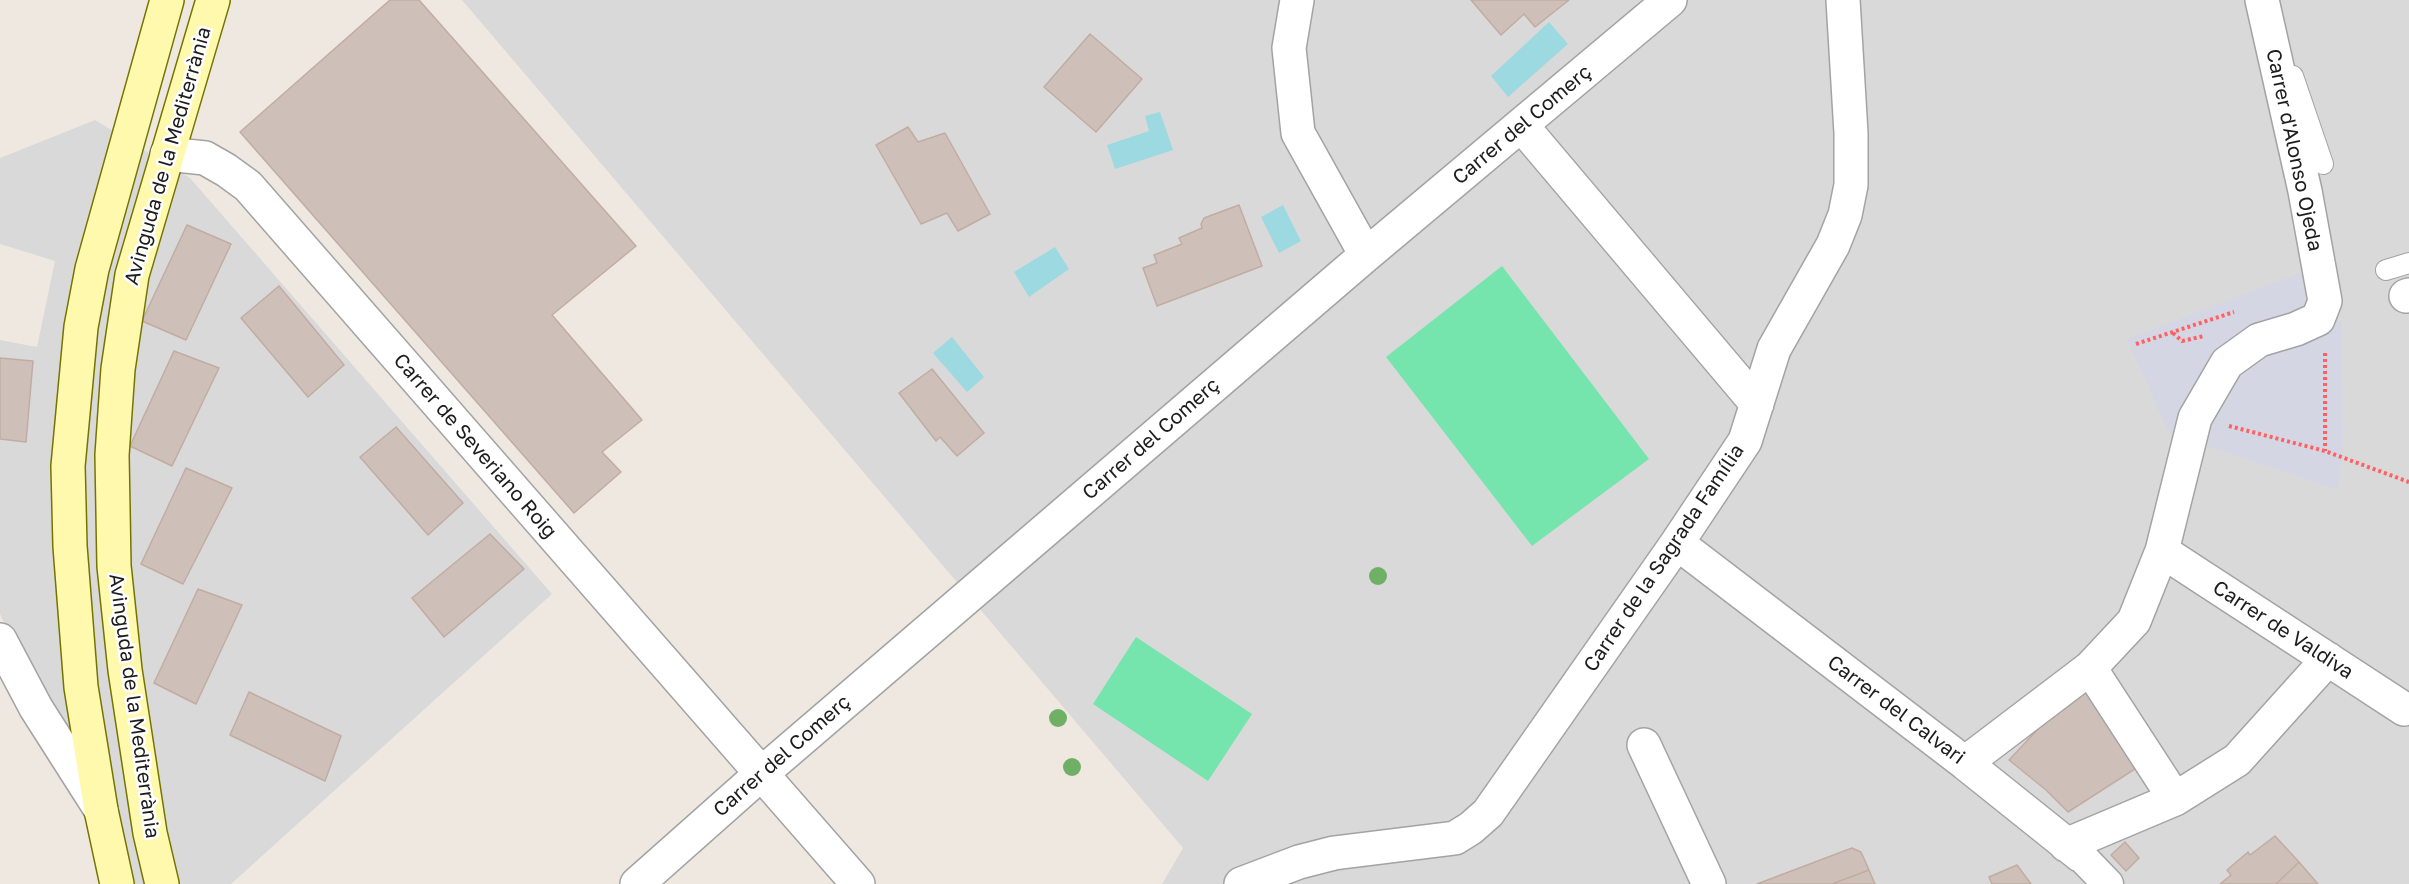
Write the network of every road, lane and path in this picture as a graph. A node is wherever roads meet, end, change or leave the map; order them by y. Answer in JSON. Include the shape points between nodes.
{"nodes":[{"id":1,"x":167,"y":0,"type":"edge"},
{"id":2,"x":213,"y":0,"type":"edge"},
{"id":3,"x":1297,"y":0,"type":"edge"},
{"id":4,"x":1670,"y":0,"type":"edge"},
{"id":5,"x":1843,"y":0,"type":"edge"},
{"id":6,"x":2264,"y":11,"type":"edge"},
{"id":7,"x":1522,"y":126,"type":"junction"},
{"id":8,"x":167,"y":154,"type":"junction"},
{"id":9,"x":2323,"y":164,"type":"dead end"},
{"id":10,"x":1366,"y":255,"type":"junction"},
{"id":11,"x":2409,"y":263,"type":"edge"},
{"id":12,"x":2386,"y":270,"type":"dead end"},
{"id":13,"x":2325,"y":301,"type":"junction"},
{"id":14,"x":2172,"y":332,"type":"dead end"},
{"id":15,"x":2206,"y":335,"type":"dead end"},
{"id":16,"x":1757,"y":404,"type":"junction"},
{"id":17,"x":2194,"y":418,"type":"junction"},
{"id":18,"x":2325,"y":451,"type":"junction"},
{"id":19,"x":2409,"y":482,"type":"edge"},
{"id":20,"x":1677,"y":543,"type":"junction"},
{"id":21,"x":2162,"y":551,"type":"junction"},
{"id":22,"x":0,"y":640,"type":"edge"},
{"id":23,"x":2328,"y":659,"type":"junction"},
{"id":24,"x":2090,"y":668,"type":"junction"},
{"id":25,"x":2404,"y":709,"type":"dead end"},
{"id":26,"x":1644,"y":745,"type":"dead end"},
{"id":27,"x":1965,"y":763,"type":"junction"},
{"id":28,"x":761,"y":774,"type":"junction"},
{"id":29,"x":2175,"y":799,"type":"junction"},
{"id":30,"x":101,"y":810,"type":"junction"},
{"id":31,"x":2073,"y":850,"type":"junction"},
{"id":32,"x":117,"y":884,"type":"edge"},
{"id":33,"x":162,"y":884,"type":"edge"},
{"id":34,"x":637,"y":884,"type":"edge"},
{"id":35,"x":858,"y":884,"type":"edge"},
{"id":36,"x":1241,"y":884,"type":"edge"},
{"id":37,"x":1709,"y":884,"type":"edge"},
{"id":38,"x":2108,"y":884,"type":"edge"}],
"edges":[{"from":1,"to":30,"type":"main road","via":[[92,269],[81,327],[68,466],[81,687]]},
{"from":2,"to":8,"type":"main road","name":"Avinguda de la Mediterrània"},
{"from":3,"to":10,"type":"street","via":[[1289,48],[1298,133]]},
{"from":4,"to":7,"type":"street","name":"Carrer del Comerç"},
{"from":5,"to":16,"type":"street","name":"Carrer de la Sagrada Família","via":[[1851,133],[1851,185],[1845,215],[1833,245],[1774,349]]},
{"from":6,"to":9,"type":"lane","via":[[2283,45]]},
{"from":6,"to":13,"type":"street","name":"Carrer d'Alonso Ojeda","via":[[2305,191]]},
{"from":7,"to":10,"type":"street","name":"Carrer del Comerç"},
{"from":7,"to":16,"type":"street"},
{"from":8,"to":28,"type":"street","name":"Carrer de Severiano Roig","via":[[205,158],[248,186]]},
{"from":8,"to":33,"type":"main road","name":"Avinguda de la Mediterrània","via":[[132,275],[118,369],[112,455],[114,566],[124,670]]},
{"from":10,"to":28,"type":"street","name":"Carrer del Comerç"},
{"from":11,"to":12,"type":"lane"},
{"from":13,"to":17,"type":"street","via":[[2319,319],[2259,340],[2227,363]]},
{"from":13,"to":18,"type":"path"},
{"from":14,"to":15,"type":"path","via":[[2182,341]]},
{"from":16,"to":20,"type":"street","name":"Carrer de la Sagrada Família","via":[[1745,441]]},
{"from":17,"to":18,"type":"path"},
{"from":17,"to":21,"type":"street"},
{"from":18,"to":19,"type":"path"},
{"from":20,"to":27,"type":"street","name":"Carrer del Calvari"},
{"from":20,"to":36,"type":"street","name":"Carrer de la Sagrada Família","via":[[1488,813],[1471,828],[1455,838],[1334,853]]},
{"from":21,"to":23,"type":"street","name":"Carrer de Valdiva"},
{"from":21,"to":24,"type":"street","via":[[2134,621]]},
{"from":22,"to":30,"type":"street","via":[[36,708]]},
{"from":23,"to":25,"type":"street","name":"Carrer de Valdiva"},
{"from":23,"to":29,"type":"street","via":[[2236,760]]},
{"from":24,"to":27,"type":"street"},
{"from":24,"to":29,"type":"street"},
{"from":26,"to":37,"type":"street"},
{"from":27,"to":31,"type":"street","name":"Carrer del Calvari"},
{"from":28,"to":34,"type":"street","name":"Carrer del Comerç"},
{"from":28,"to":35,"type":"street","name":"Carrer de Severiano Roig"},
{"from":29,"to":31,"type":"street"},
{"from":30,"to":32,"type":"main road"},
{"from":31,"to":38,"type":"street","name":"Carrer del Calvari"}]}
